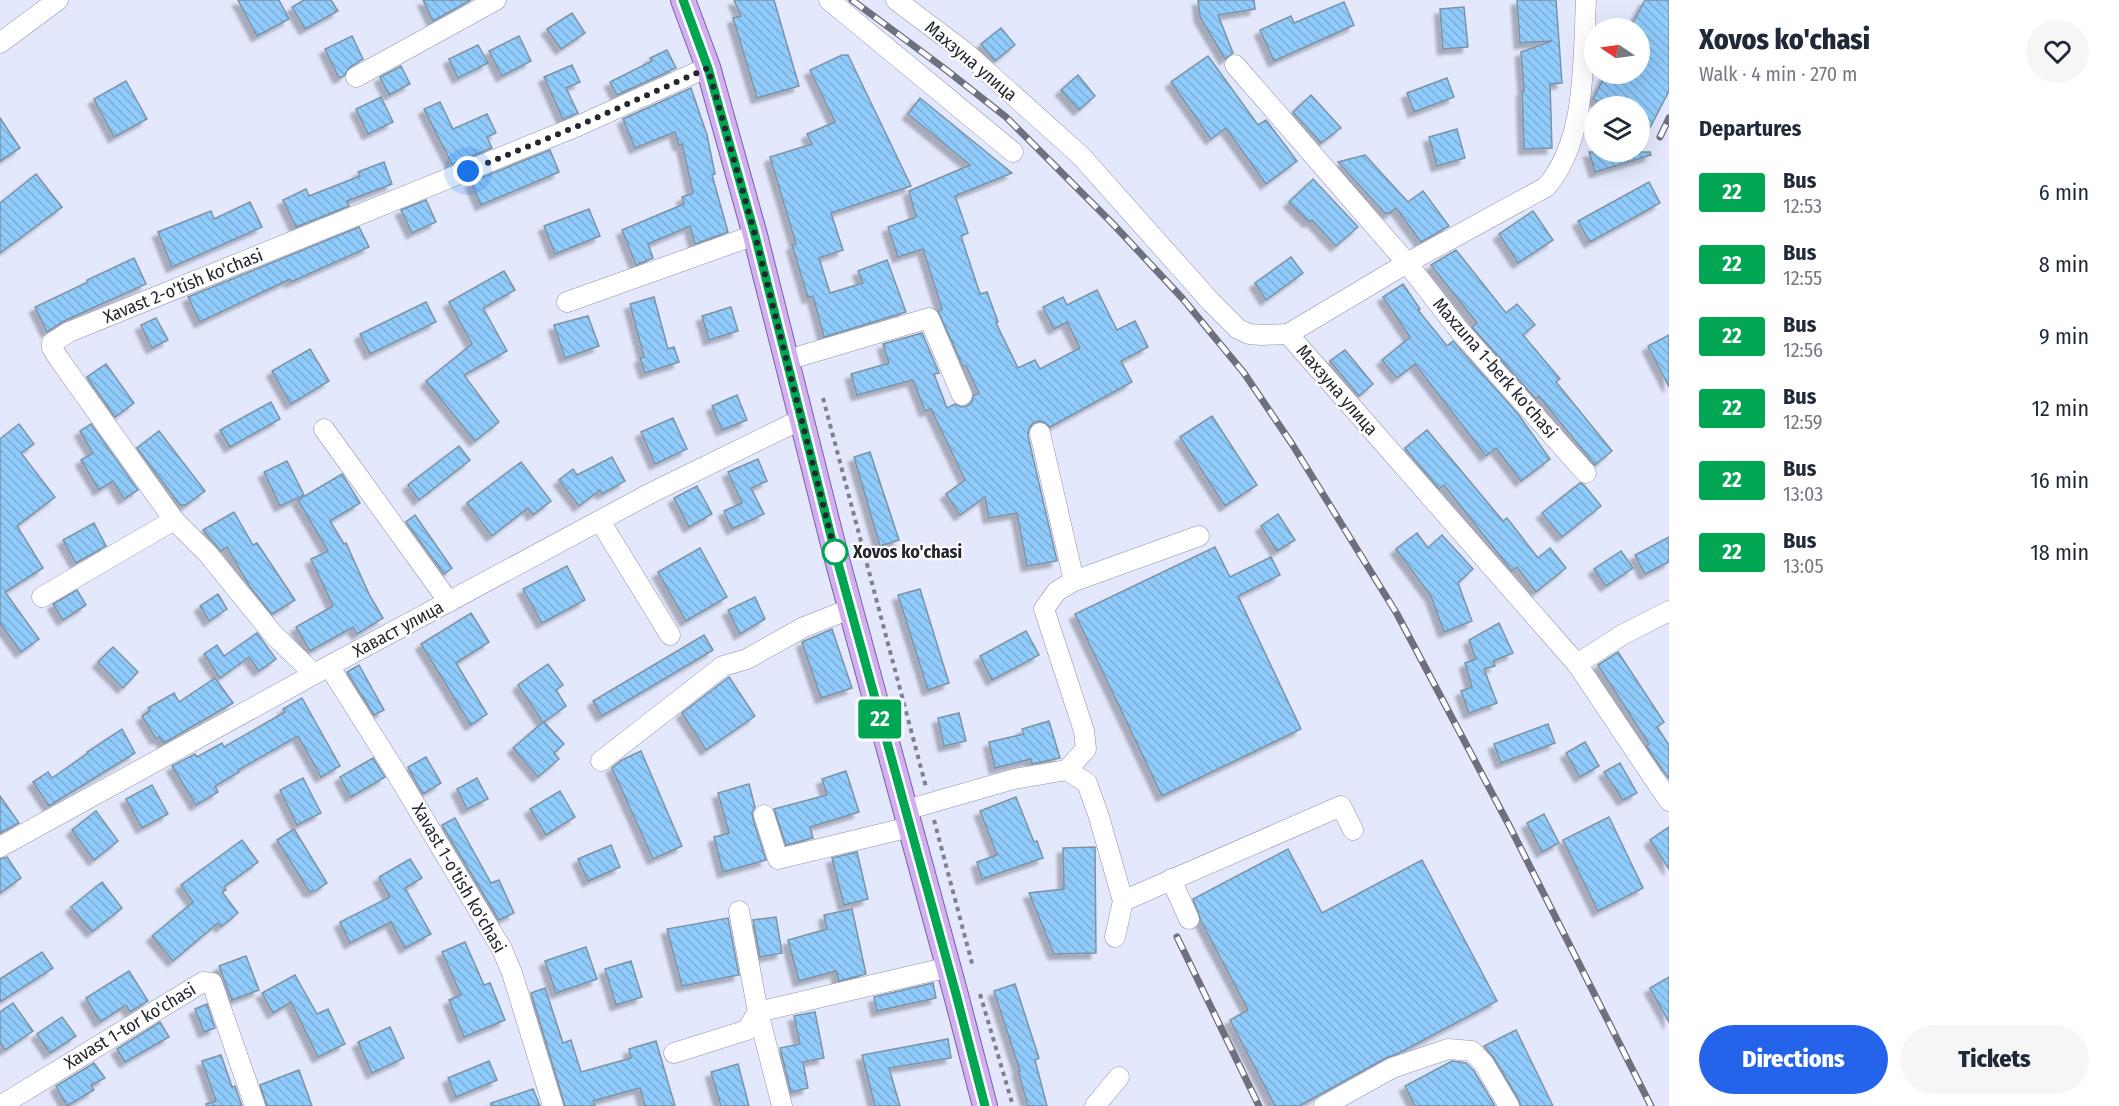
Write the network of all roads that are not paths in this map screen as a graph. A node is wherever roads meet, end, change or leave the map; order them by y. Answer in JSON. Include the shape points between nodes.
{"nodes":[{"id":1,"x":58,"y":0,"type":"edge"},
{"id":2,"x":496,"y":0,"type":"edge"},
{"id":3,"x":683,"y":0,"type":"edge"},
{"id":4,"x":698,"y":0,"type":"edge"},
{"id":5,"x":829,"y":0,"type":"edge"},
{"id":6,"x":896,"y":0,"type":"edge"},
{"id":7,"x":1586,"y":0,"type":"edge"},
{"id":8,"x":0,"y":44,"type":"edge"},
{"id":9,"x":1235,"y":65,"type":"dead end"},
{"id":10,"x":708,"y":68,"type":"junction"},
{"id":11,"x":356,"y":77,"type":"dead end"},
{"id":12,"x":1013,"y":152,"type":"dead end"},
{"id":13,"x":755,"y":235,"type":"junction"},
{"id":14,"x":1407,"y":263,"type":"junction"},
{"id":15,"x":567,"y":302,"type":"dead end"},
{"id":16,"x":1288,"y":334,"type":"junction"},
{"id":17,"x":787,"y":360,"type":"junction"},
{"id":18,"x":962,"y":395,"type":"dead end"},
{"id":19,"x":800,"y":420,"type":"junction"},
{"id":20,"x":324,"y":429,"type":"dead end"},
{"id":21,"x":1040,"y":433,"type":"dead end"},
{"id":22,"x":1586,"y":473,"type":"dead end"},
{"id":23,"x":174,"y":520,"type":"junction"},
{"id":24,"x":600,"y":521,"type":"junction"},
{"id":25,"x":1200,"y":536,"type":"dead end"},
{"id":26,"x":1074,"y":581,"type":"junction"},
{"id":27,"x":42,"y":597,"type":"dead end"},
{"id":28,"x":449,"y":602,"type":"junction"},
{"id":29,"x":850,"y":609,"type":"junction"},
{"id":30,"x":1669,"y":611,"type":"edge"},
{"id":31,"x":670,"y":635,"type":"dead end"},
{"id":32,"x":1577,"y":664,"type":"junction"},
{"id":33,"x":321,"y":670,"type":"junction"},
{"id":34,"x":601,"y":761,"type":"dead end"},
{"id":35,"x":1067,"y":770,"type":"junction"},
{"id":36,"x":1669,"y":801,"type":"edge"},
{"id":37,"x":764,"y":815,"type":"dead end"},
{"id":38,"x":908,"y":819,"type":"junction"},
{"id":39,"x":1353,"y":830,"type":"dead end"},
{"id":40,"x":0,"y":847,"type":"edge"},
{"id":41,"x":1171,"y":879,"type":"junction"},
{"id":42,"x":1123,"y":901,"type":"junction"},
{"id":43,"x":739,"y":911,"type":"dead end"},
{"id":44,"x":1189,"y":919,"type":"dead end"},
{"id":45,"x":1115,"y":937,"type":"dead end"},
{"id":46,"x":949,"y":967,"type":"junction"},
{"id":47,"x":758,"y":1012,"type":"junction"},
{"id":48,"x":674,"y":1053,"type":"dead end"},
{"id":49,"x":1119,"y":1077,"type":"dead end"},
{"id":50,"x":0,"y":1106,"type":"edge"},
{"id":51,"x":255,"y":1106,"type":"edge"},
{"id":52,"x":553,"y":1106,"type":"edge"},
{"id":53,"x":782,"y":1106,"type":"edge"},
{"id":54,"x":985,"y":1106,"type":"edge"},
{"id":55,"x":1095,"y":1106,"type":"edge"},
{"id":56,"x":1324,"y":1106,"type":"edge"},
{"id":57,"x":1509,"y":1106,"type":"edge"}],
"edges":[{"from":1,"to":8,"type":"street"},
{"from":2,"to":11,"type":"street"},
{"from":3,"to":10,"type":"main road"},
{"from":4,"to":10,"type":"main road"},
{"from":5,"to":12,"type":"street"},
{"from":6,"to":16,"type":"street","name":"Махзуна улица","via":[[965,52],[1081,156],[1238,330],[1249,334]]},
{"from":7,"to":14,"type":"street","via":[[1574,133],[1557,175],[1546,187]]},
{"from":9,"to":14,"type":"street","name":"Maxzuna 1-berk ko'chasi"},
{"from":10,"to":13,"type":"main road"},
{"from":10,"to":23,"type":"street","name":"Xavast 2-o'tish ko'chasi","via":[[578,126],[54,340],[52,348]]},
{"from":13,"to":15,"type":"street"},
{"from":13,"to":17,"type":"main road"},
{"from":14,"to":16,"type":"street"},
{"from":14,"to":22,"type":"street","name":"Maxzuna 1-berk ko'chasi","via":[[1459,330]]},
{"from":16,"to":32,"type":"street","name":"Махзуна улица"},
{"from":17,"to":18,"type":"street","via":[[929,318]]},
{"from":17,"to":19,"type":"main road"},
{"from":19,"to":24,"type":"street","name":"Хаваст улица"},
{"from":19,"to":29,"type":"main road"},
{"from":20,"to":28,"type":"street"},
{"from":21,"to":26,"type":"street"},
{"from":23,"to":27,"type":"street"},
{"from":23,"to":33,"type":"street","name":"Xavast 2-o'tish ko'chasi","via":[[273,634]]},
{"from":24,"to":28,"type":"street","name":"Хаваст улица"},
{"from":24,"to":31,"type":"street"},
{"from":25,"to":26,"type":"street"},
{"from":26,"to":35,"type":"street","via":[[1057,591],[1044,609],[1084,731],[1086,749]]},
{"from":28,"to":33,"type":"street","name":"Хаваст улица"},
{"from":29,"to":34,"type":"street","via":[[804,627],[747,659],[723,666]]},
{"from":29,"to":38,"type":"main road"},
{"from":30,"to":32,"type":"street","via":[[1622,634]]},
{"from":32,"to":36,"type":"street","name":"Махзуна улица"},
{"from":33,"to":40,"type":"street","name":"Хаваст улица"},
{"from":33,"to":52,"type":"street","name":"Xavast 1-o'tish ko'chasi","via":[[398,776],[502,949]]},
{"from":35,"to":38,"type":"street","via":[[1014,779],[930,804]]},
{"from":35,"to":42,"type":"street","via":[[1087,783]]},
{"from":37,"to":38,"type":"street","via":[[778,859]]},
{"from":38,"to":46,"type":"main road"},
{"from":39,"to":41,"type":"street","via":[[1341,806]]},
{"from":41,"to":42,"type":"street"},
{"from":41,"to":44,"type":"street"},
{"from":42,"to":45,"type":"street"},
{"from":43,"to":47,"type":"street"},
{"from":46,"to":47,"type":"street"},
{"from":46,"to":54,"type":"main road"},
{"from":47,"to":48,"type":"street","via":[[747,1030]]},
{"from":47,"to":53,"type":"street"},
{"from":49,"to":55,"type":"street"},
{"from":50,"to":51,"type":"street","name":"Xavast 1-tor ko'chasi","via":[[209,981]]},
{"from":56,"to":57,"type":"street","via":[[1392,1068],[1448,1049],[1472,1051]]}]}
